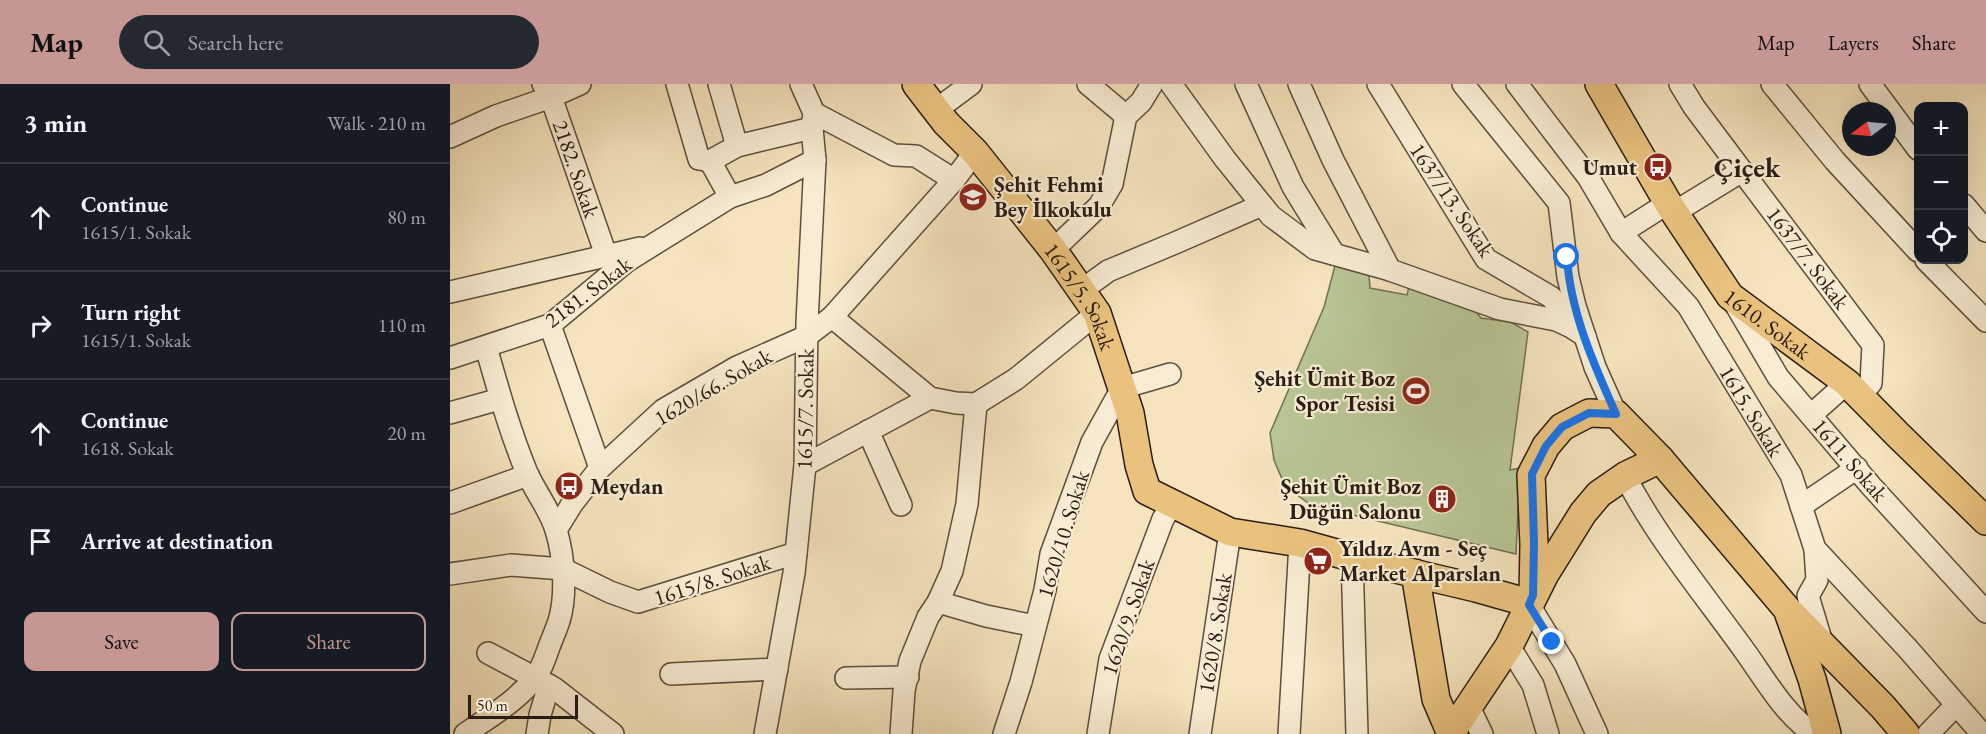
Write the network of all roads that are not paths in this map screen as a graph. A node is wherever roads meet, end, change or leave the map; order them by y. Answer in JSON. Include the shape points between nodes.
{"nodes":[{"id":1,"x":580,"y":84,"type":"edge"},
{"id":2,"x":677,"y":84,"type":"edge"},
{"id":3,"x":719,"y":84,"type":"edge"},
{"id":4,"x":801,"y":84,"type":"edge"},
{"id":5,"x":916,"y":84,"type":"edge"},
{"id":6,"x":971,"y":84,"type":"edge"},
{"id":7,"x":1088,"y":84,"type":"edge"},
{"id":8,"x":1152,"y":84,"type":"edge"},
{"id":9,"x":1171,"y":84,"type":"edge"},
{"id":10,"x":1246,"y":84,"type":"edge"},
{"id":11,"x":1299,"y":84,"type":"edge"},
{"id":12,"x":1378,"y":84,"type":"edge"},
{"id":13,"x":1463,"y":84,"type":"edge"},
{"id":14,"x":1517,"y":84,"type":"edge"},
{"id":15,"x":1599,"y":84,"type":"edge"},
{"id":16,"x":1680,"y":84,"type":"edge"},
{"id":17,"x":1772,"y":84,"type":"edge"},
{"id":18,"x":1870,"y":84,"type":"edge"},
{"id":19,"x":547,"y":91,"type":"edge"},
{"id":20,"x":936,"y":110,"type":"junction"},
{"id":21,"x":1126,"y":116,"type":"junction"},
{"id":22,"x":813,"y":121,"type":"junction"},
{"id":23,"x":450,"y":137,"type":"edge"},
{"id":24,"x":1914,"y":144,"type":"edge"},
{"id":25,"x":737,"y":146,"type":"junction"},
{"id":26,"x":975,"y":152,"type":"junction"},
{"id":27,"x":815,"y":160,"type":"junction"},
{"id":28,"x":710,"y":161,"type":"junction"},
{"id":29,"x":1742,"y":171,"type":"junction"},
{"id":30,"x":954,"y":180,"type":"junction"},
{"id":31,"x":730,"y":197,"type":"junction"},
{"id":32,"x":1262,"y":205,"type":"junction"},
{"id":33,"x":1671,"y":208,"type":"junction"},
{"id":34,"x":1968,"y":210,"type":"edge"},
{"id":35,"x":1986,"y":231,"type":"edge"},
{"id":36,"x":1621,"y":233,"type":"junction"},
{"id":37,"x":655,"y":244,"type":"junction"},
{"id":38,"x":1914,"y":247,"type":"edge"},
{"id":39,"x":1053,"y":250,"type":"junction"},
{"id":40,"x":1334,"y":254,"type":"junction"},
{"id":41,"x":606,"y":255,"type":"junction"},
{"id":42,"x":1930,"y":264,"type":"edge"},
{"id":43,"x":1390,"y":270,"type":"junction"},
{"id":44,"x":1082,"y":290,"type":"junction"},
{"id":45,"x":450,"y":292,"type":"edge"},
{"id":46,"x":1731,"y":296,"type":"junction"},
{"id":47,"x":1096,"y":313,"type":"junction"},
{"id":48,"x":832,"y":317,"type":"junction"},
{"id":49,"x":1986,"y":321,"type":"edge"},
{"id":50,"x":1566,"y":324,"type":"junction"},
{"id":51,"x":550,"y":325,"type":"junction"},
{"id":52,"x":807,"y":336,"type":"junction"},
{"id":53,"x":1585,"y":336,"type":"junction"},
{"id":54,"x":486,"y":347,"type":"junction"},
{"id":55,"x":450,"y":358,"type":"edge"},
{"id":56,"x":1170,"y":374,"type":"dead end"},
{"id":57,"x":1122,"y":388,"type":"junction"},
{"id":58,"x":1854,"y":389,"type":"junction"},
{"id":59,"x":930,"y":398,"type":"junction"},
{"id":60,"x":500,"y":399,"type":"junction"},
{"id":61,"x":976,"y":404,"type":"junction"},
{"id":62,"x":450,"y":413,"type":"edge"},
{"id":63,"x":1616,"y":414,"type":"junction"},
{"id":64,"x":1811,"y":415,"type":"junction"},
{"id":65,"x":868,"y":431,"type":"junction"},
{"id":66,"x":1660,"y":459,"type":"junction"},
{"id":67,"x":805,"y":465,"type":"junction"},
{"id":68,"x":600,"y":468,"type":"junction"},
{"id":69,"x":1857,"y":468,"type":"junction"},
{"id":70,"x":528,"y":475,"type":"junction"},
{"id":71,"x":1625,"y":476,"type":"junction"},
{"id":72,"x":450,"y":503,"type":"edge"},
{"id":73,"x":1172,"y":504,"type":"junction"},
{"id":74,"x":901,"y":505,"type":"dead end"},
{"id":75,"x":1801,"y":506,"type":"junction"},
{"id":76,"x":1986,"y":521,"type":"edge"},
{"id":77,"x":556,"y":530,"type":"junction"},
{"id":78,"x":1230,"y":532,"type":"junction"},
{"id":79,"x":1300,"y":543,"type":"junction"},
{"id":80,"x":1815,"y":549,"type":"junction"},
{"id":81,"x":796,"y":553,"type":"junction"},
{"id":82,"x":1352,"y":557,"type":"junction"},
{"id":83,"x":563,"y":570,"type":"junction"},
{"id":84,"x":1415,"y":573,"type":"junction"},
{"id":85,"x":450,"y":574,"type":"edge"},
{"id":86,"x":1531,"y":600,"type":"junction"},
{"id":87,"x":938,"y":602,"type":"junction"},
{"id":88,"x":1787,"y":609,"type":"junction"},
{"id":89,"x":1986,"y":612,"type":"edge"},
{"id":90,"x":1035,"y":626,"type":"junction"},
{"id":91,"x":1823,"y":645,"type":"junction"},
{"id":92,"x":1509,"y":646,"type":"junction"},
{"id":93,"x":488,"y":652,"type":"dead end"},
{"id":94,"x":777,"y":669,"type":"junction"},
{"id":95,"x":670,"y":674,"type":"dead end"},
{"id":96,"x":908,"y":677,"type":"junction"},
{"id":97,"x":846,"y":678,"type":"dead end"},
{"id":98,"x":542,"y":681,"type":"junction"},
{"id":99,"x":1956,"y":705,"type":"junction"},
{"id":100,"x":1469,"y":707,"type":"junction"},
{"id":101,"x":1805,"y":731,"type":"edge"},
{"id":102,"x":465,"y":734,"type":"edge"},
{"id":103,"x":537,"y":734,"type":"edge"},
{"id":104,"x":613,"y":734,"type":"edge"},
{"id":105,"x":765,"y":734,"type":"edge"},
{"id":106,"x":901,"y":734,"type":"edge"},
{"id":107,"x":1004,"y":734,"type":"edge"},
{"id":108,"x":1098,"y":734,"type":"edge"},
{"id":109,"x":1200,"y":734,"type":"edge"},
{"id":110,"x":1289,"y":734,"type":"edge"},
{"id":111,"x":1357,"y":734,"type":"edge"},
{"id":112,"x":1451,"y":734,"type":"edge"},
{"id":113,"x":1482,"y":734,"type":"edge"},
{"id":114,"x":1548,"y":734,"type":"edge"},
{"id":115,"x":1597,"y":734,"type":"edge"},
{"id":116,"x":1827,"y":734,"type":"edge"},
{"id":117,"x":1906,"y":734,"type":"edge"},
{"id":118,"x":1928,"y":734,"type":"edge"},
{"id":119,"x":1982,"y":734,"type":"edge"}],
"edges":[{"from":1,"to":19,"type":"street"},
{"from":2,"to":28,"type":"street","via":[[699,159]]},
{"from":3,"to":25,"type":"street"},
{"from":4,"to":22,"type":"street","name":"1615/7. Sokak"},
{"from":5,"to":20,"type":"main road","name":"1615/5. Sokak"},
{"from":6,"to":20,"type":"street"},
{"from":7,"to":21,"type":"street"},
{"from":8,"to":21,"type":"street"},
{"from":9,"to":32,"type":"street"},
{"from":10,"to":40,"type":"street","via":[[1293,187]]},
{"from":11,"to":43,"type":"street"},
{"from":12,"to":50,"type":"street","name":"1637/13. Sokak","via":[[1486,259],[1551,297],[1560,307]]},
{"from":13,"to":53,"type":"street","via":[[1559,202],[1568,277]]},
{"from":14,"to":36,"type":"street","name":"1615. Sokak","via":[[1588,177]]},
{"from":15,"to":33,"type":"main road","name":"1610. Sokak"},
{"from":16,"to":29,"type":"street","name":"1637/7. Sokak"},
{"from":17,"to":38,"type":"street","via":[[1835,161]]},
{"from":18,"to":24,"type":"street"},
{"from":19,"to":23,"type":"street"},
{"from":19,"to":41,"type":"street","name":"2182. Sokak"},
{"from":20,"to":26,"type":"main road","name":"1615/5. Sokak"},
{"from":21,"to":39,"type":"street","via":[[1112,184],[1099,206]]},
{"from":22,"to":25,"type":"street"},
{"from":22,"to":27,"type":"street","name":"1615/7. Sokak"},
{"from":22,"to":30,"type":"street","via":[[894,155],[916,156]]},
{"from":25,"to":28,"type":"street"},
{"from":26,"to":30,"type":"street"},
{"from":26,"to":39,"type":"main road","name":"1615/5. Sokak"},
{"from":27,"to":31,"type":"street","name":"2181. Sokak","via":[[766,185]]},
{"from":27,"to":52,"type":"street","name":"1615/7. Sokak"},
{"from":28,"to":31,"type":"street"},
{"from":29,"to":33,"type":"street"},
{"from":29,"to":58,"type":"street","name":"1637/7. Sokak","via":[[1873,345],[1871,383]]},
{"from":30,"to":48,"type":"street"},
{"from":31,"to":37,"type":"street","name":"2181. Sokak"},
{"from":32,"to":40,"type":"street","via":[[1315,249]]},
{"from":32,"to":44,"type":"street","via":[[1107,271]]},
{"from":33,"to":36,"type":"street"},
{"from":33,"to":46,"type":"main road","name":"1610. Sokak"},
{"from":34,"to":35,"type":"street"},
{"from":36,"to":75,"type":"street","name":"1615. Sokak","via":[[1688,306],[1791,475]]},
{"from":37,"to":41,"type":"street","name":"2181. Sokak"},
{"from":37,"to":51,"type":"street","name":"2181. Sokak","via":[[627,261]]},
{"from":39,"to":44,"type":"main road","name":"1615/5. Sokak"},
{"from":40,"to":43,"type":"street"},
{"from":41,"to":45,"type":"street","name":"2181. Sokak"},
{"from":42,"to":49,"type":"street"},
{"from":43,"to":50,"type":"street","via":[[1500,309]]},
{"from":44,"to":47,"type":"main road","name":"1615/5. Sokak"},
{"from":46,"to":58,"type":"main road","name":"1610. Sokak"},
{"from":46,"to":64,"type":"street","name":"1611. Sokak","via":[[1778,377]]},
{"from":47,"to":57,"type":"main road","name":"1615/5. Sokak"},
{"from":47,"to":61,"type":"street","via":[[1016,379]]},
{"from":48,"to":52,"type":"street","name":"1620/66. Sokak"},
{"from":48,"to":59,"type":"street"},
{"from":50,"to":53,"type":"street"},
{"from":51,"to":54,"type":"street","name":"2181. Sokak"},
{"from":51,"to":68,"type":"street"},
{"from":52,"to":67,"type":"street","name":"1615/7. Sokak"},
{"from":52,"to":68,"type":"street","name":"1620/66. Sokak","via":[[737,367],[663,410]]},
{"from":53,"to":63,"type":"street"},
{"from":54,"to":55,"type":"street","name":"2181. Sokak"},
{"from":54,"to":60,"type":"street"},
{"from":56,"to":57,"type":"street"},
{"from":57,"to":73,"type":"main road","name":"1615/5. Sokak","via":[[1147,491]]},
{"from":57,"to":90,"type":"street","name":"1620/10. Sokak","via":[[1092,442],[1075,488],[1051,554]]},
{"from":58,"to":64,"type":"street"},
{"from":58,"to":76,"type":"main road","name":"1610. Sokak"},
{"from":59,"to":61,"type":"street"},
{"from":59,"to":65,"type":"street"},
{"from":60,"to":62,"type":"street"},
{"from":60,"to":70,"type":"street"},
{"from":61,"to":87,"type":"street","via":[[967,504],[952,571]]},
{"from":63,"to":66,"type":"main road"},
{"from":63,"to":86,"type":"main road","via":[[1589,413],[1562,427],[1546,446],[1532,474]]},
{"from":64,"to":69,"type":"street","name":"1611. Sokak"},
{"from":65,"to":67,"type":"street"},
{"from":65,"to":74,"type":"street"},
{"from":66,"to":71,"type":"main road"},
{"from":66,"to":88,"type":"main road"},
{"from":67,"to":81,"type":"street","name":"1615/7. Sokak"},
{"from":68,"to":77,"type":"street","name":"1620/66. Sokak"},
{"from":69,"to":75,"type":"street"},
{"from":69,"to":89,"type":"street","name":"1611. Sokak"},
{"from":70,"to":72,"type":"street"},
{"from":70,"to":77,"type":"street"},
{"from":71,"to":86,"type":"main road","via":[[1599,494],[1583,513]]},
{"from":71,"to":101,"type":"street","via":[[1662,538]]},
{"from":73,"to":78,"type":"main road","name":"1615/5. Sokak"},
{"from":73,"to":108,"type":"street","name":"1620/9. Sokak","via":[[1110,659]]},
{"from":75,"to":80,"type":"street","name":"1615. Sokak"},
{"from":77,"to":83,"type":"street"},
{"from":78,"to":79,"type":"main road","name":"1615/5. Sokak"},
{"from":78,"to":109,"type":"street","name":"1620/8. Sokak"},
{"from":79,"to":82,"type":"main road"},
{"from":79,"to":110,"type":"street"},
{"from":80,"to":91,"type":"street","via":[[1817,580],[1808,596]]},
{"from":80,"to":99,"type":"street","name":"1615. Sokak"},
{"from":81,"to":83,"type":"street","name":"1615/8. Sokak","via":[[638,602]]},
{"from":81,"to":94,"type":"street","name":"1615/7. Sokak"},
{"from":82,"to":84,"type":"main road"},
{"from":82,"to":111,"type":"street"},
{"from":83,"to":85,"type":"street","name":"1615/8. Sokak","via":[[511,565]]},
{"from":83,"to":98,"type":"street","via":[[560,619],[545,659]]},
{"from":84,"to":86,"type":"main road","via":[[1522,601]]},
{"from":84,"to":112,"type":"main road","via":[[1436,699]]},
{"from":86,"to":92,"type":"main road"},
{"from":86,"to":115,"type":"street"},
{"from":87,"to":90,"type":"street"},
{"from":87,"to":96,"type":"street","via":[[910,661]]},
{"from":88,"to":91,"type":"main road"},
{"from":88,"to":116,"type":"main road"},
{"from":90,"to":107,"type":"street","name":"1620/10. Sokak"},
{"from":91,"to":117,"type":"main road"},
{"from":92,"to":100,"type":"main road"},
{"from":92,"to":114,"type":"street","via":[[1533,685]]},
{"from":93,"to":98,"type":"street"},
{"from":94,"to":95,"type":"street"},
{"from":94,"to":105,"type":"street","name":"1615/7. Sokak"},
{"from":96,"to":97,"type":"street"},
{"from":96,"to":106,"type":"street"},
{"from":98,"to":102,"type":"street"},
{"from":98,"to":103,"type":"street"},
{"from":98,"to":104,"type":"street"},
{"from":99,"to":118,"type":"street"},
{"from":99,"to":119,"type":"street","name":"1615. Sokak"},
{"from":100,"to":112,"type":"main road"},
{"from":100,"to":113,"type":"street"}]}
